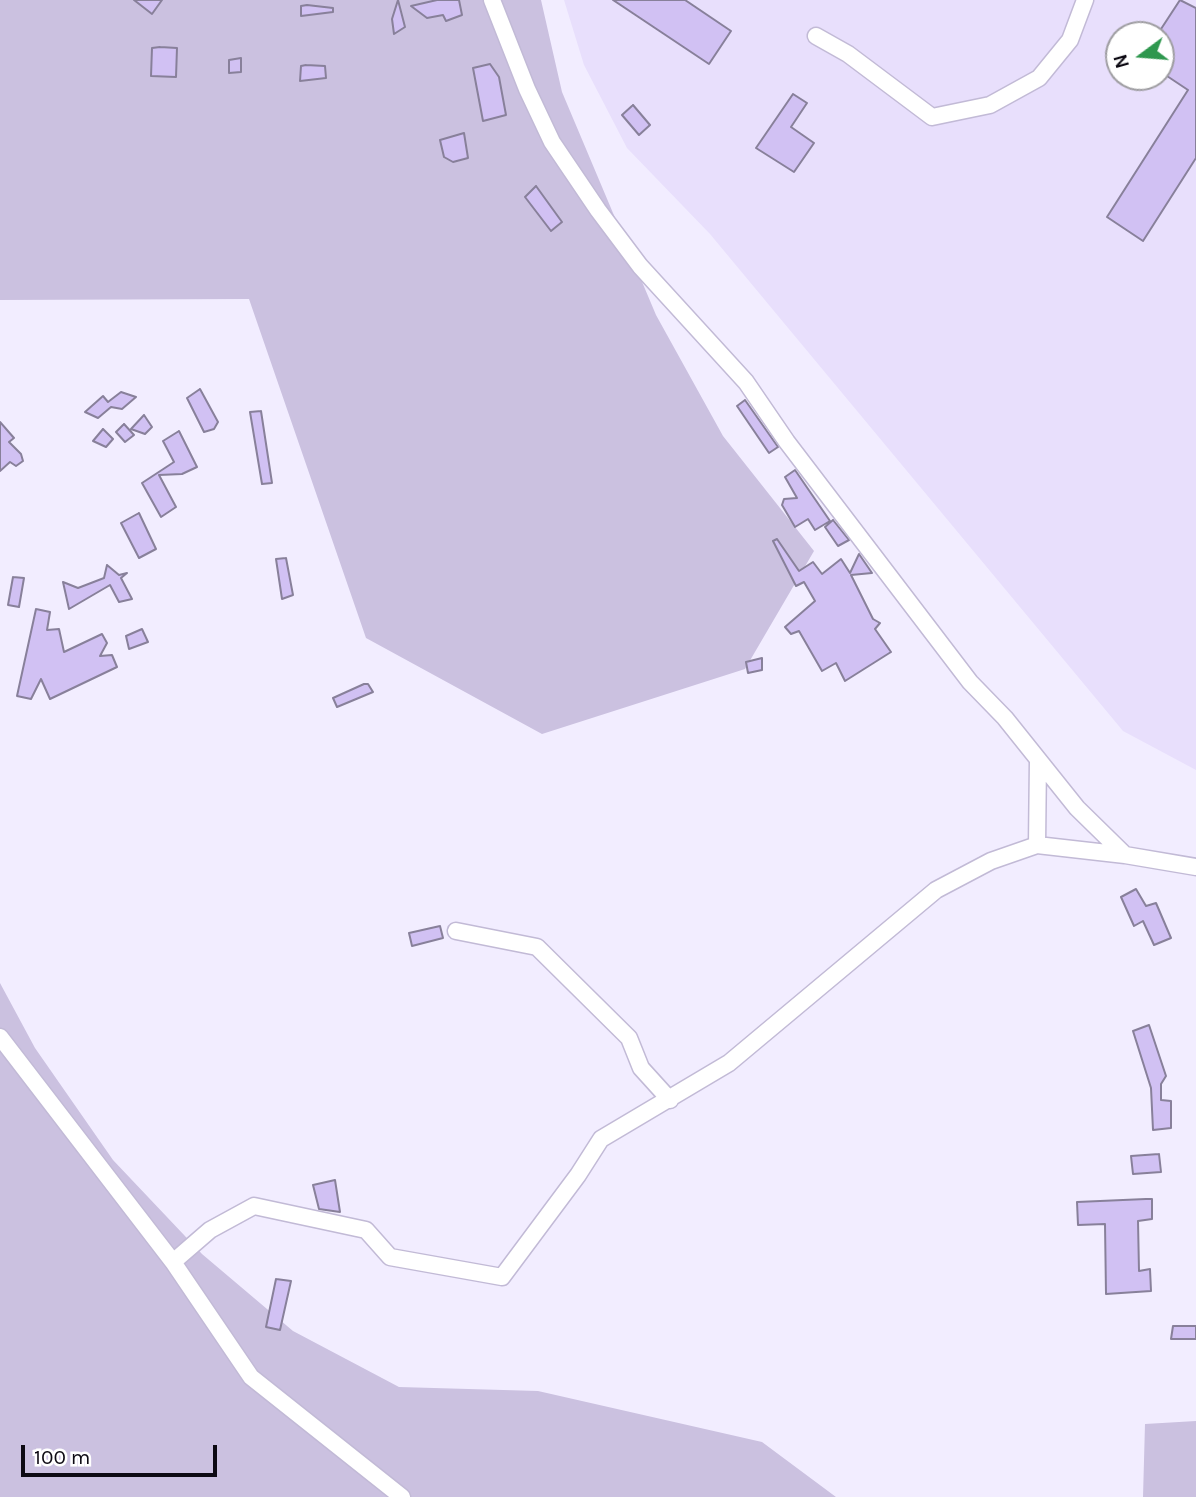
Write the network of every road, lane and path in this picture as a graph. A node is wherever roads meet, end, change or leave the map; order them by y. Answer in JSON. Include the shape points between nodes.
{"nodes":[{"id":1,"x":492,"y":0,"type":"edge"},
{"id":2,"x":1085,"y":0,"type":"edge"},
{"id":3,"x":816,"y":36,"type":"dead end"},
{"id":4,"x":1038,"y":761,"type":"junction"},
{"id":5,"x":1037,"y":845,"type":"junction"},
{"id":6,"x":1125,"y":855,"type":"junction"},
{"id":7,"x":1196,"y":867,"type":"edge"},
{"id":8,"x":456,"y":930,"type":"dead end"},
{"id":9,"x":0,"y":1037,"type":"edge"},
{"id":10,"x":670,"y":1100,"type":"junction"},
{"id":11,"x":173,"y":1262,"type":"junction"},
{"id":12,"x":402,"y":1497,"type":"edge"}],
"edges":[{"from":1,"to":4,"type":"lane","via":[[552,142],[598,210],[640,266],[746,382],[942,648]]},
{"from":2,"to":3,"type":"lane","via":[[1070,40],[1039,78],[989,105],[932,117],[848,54]]},
{"from":4,"to":5,"type":"lane"},
{"from":4,"to":6,"type":"lane"},
{"from":5,"to":6,"type":"lane"},
{"from":5,"to":10,"type":"lane","via":[[991,861],[936,890],[729,1063]]},
{"from":6,"to":7,"type":"lane"},
{"from":8,"to":10,"type":"lane","via":[[537,947],[629,1038],[641,1068]]},
{"from":9,"to":11,"type":"lane"},
{"from":10,"to":11,"type":"lane","via":[[601,1139],[502,1277],[390,1258],[366,1230],[254,1206],[210,1230]]},
{"from":11,"to":12,"type":"lane","via":[[251,1377]]}]}
